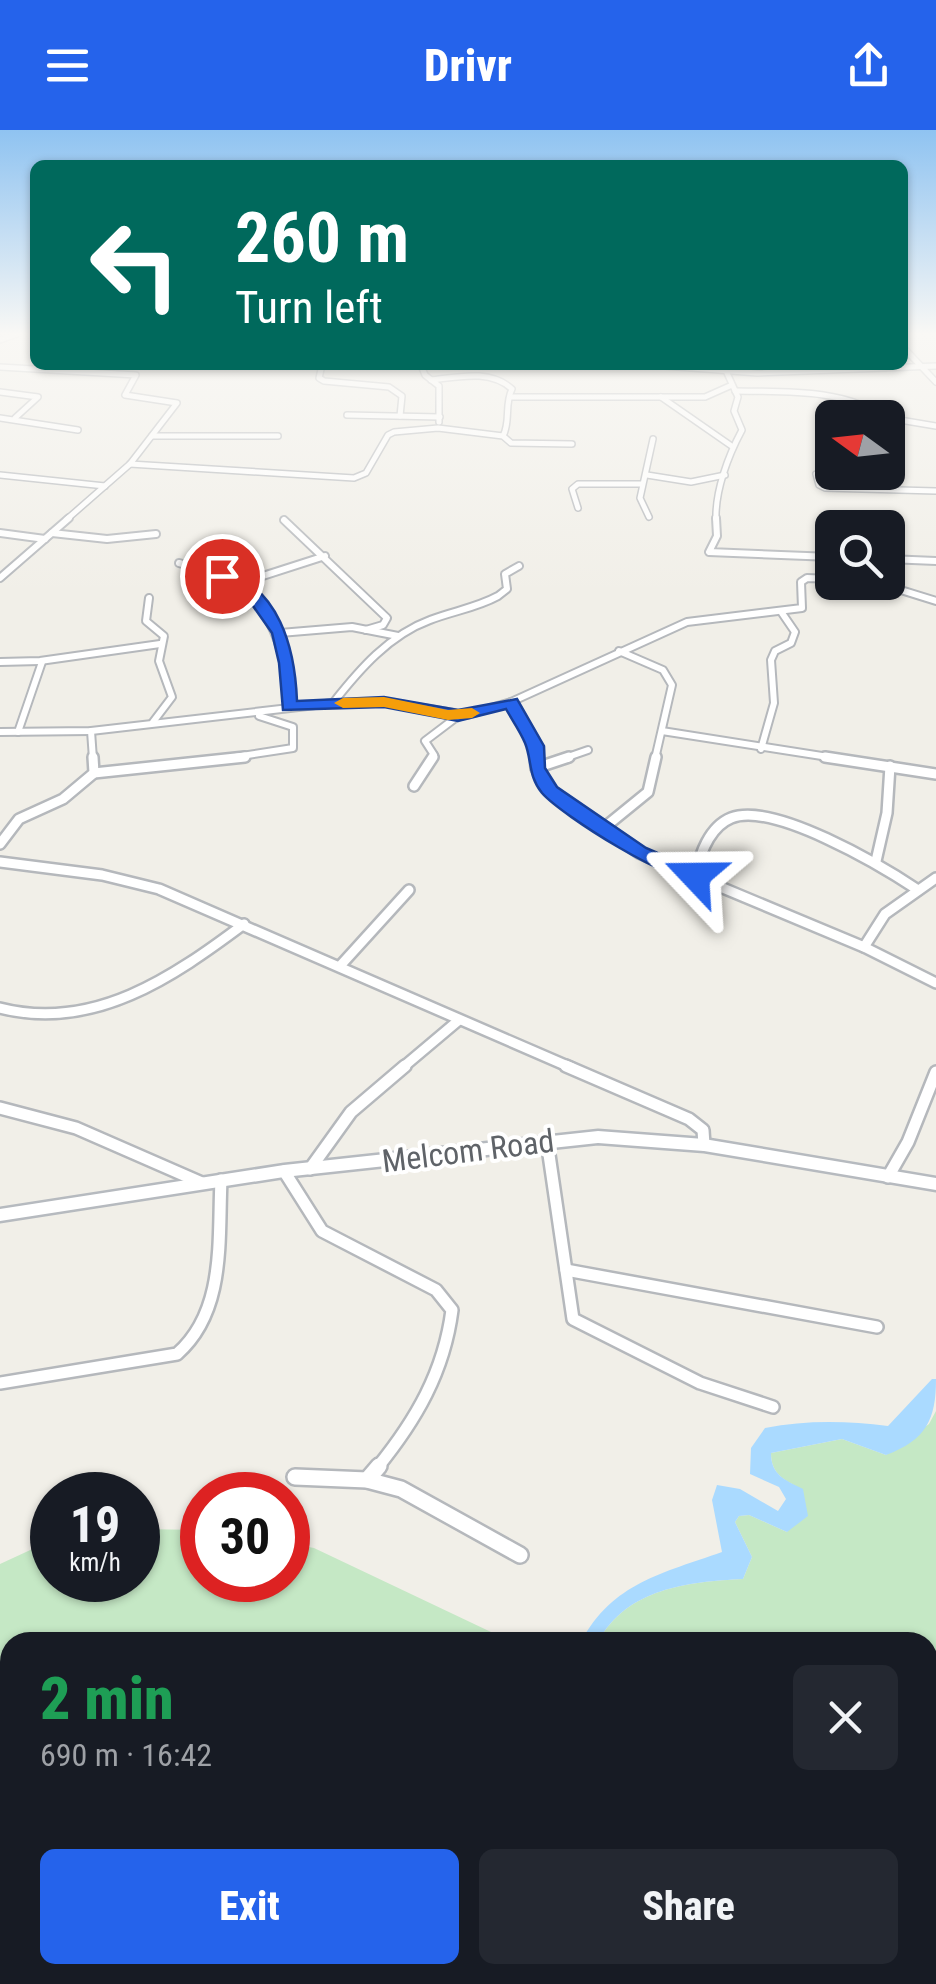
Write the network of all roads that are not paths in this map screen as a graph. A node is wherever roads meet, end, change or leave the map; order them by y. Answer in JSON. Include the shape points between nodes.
{"nodes":[{"id":1,"x":23,"y":421,"type":"edge"},
{"id":2,"x":164,"y":421,"type":"edge"},
{"id":3,"x":439,"y":421,"type":"edge"},
{"id":4,"x":507,"y":421,"type":"edge"},
{"id":5,"x":695,"y":421,"type":"edge"},
{"id":6,"x":738,"y":421,"type":"edge"},
{"id":7,"x":438,"y":428,"type":"junction"},
{"id":8,"x":78,"y":430,"type":"dead end"},
{"id":9,"x":152,"y":436,"type":"junction"},
{"id":10,"x":278,"y":436,"type":"dead end"},
{"id":11,"x":503,"y":436,"type":"junction"},
{"id":12,"x":653,"y":438,"type":"dead end"},
{"id":13,"x":572,"y":444,"type":"dead end"},
{"id":14,"x":733,"y":447,"type":"junction"},
{"id":15,"x":130,"y":464,"type":"junction"},
{"id":16,"x":649,"y":465,"type":"junction"},
{"id":17,"x":0,"y":475,"type":"edge"},
{"id":18,"x":648,"y":475,"type":"junction"},
{"id":19,"x":660,"y":476,"type":"junction"},
{"id":20,"x":726,"y":476,"type":"junction"},
{"id":21,"x":641,"y":484,"type":"junction"},
{"id":22,"x":105,"y":486,"type":"junction"},
{"id":23,"x":899,"y":490,"type":"edge"},
{"id":24,"x":936,"y":491,"type":"edge"},
{"id":25,"x":578,"y":508,"type":"dead end"},
{"id":26,"x":649,"y":517,"type":"dead end"},
{"id":27,"x":284,"y":520,"type":"dead end"},
{"id":28,"x":0,"y":532,"type":"edge"},
{"id":29,"x":156,"y":534,"type":"dead end"},
{"id":30,"x":49,"y":536,"type":"junction"},
{"id":31,"x":325,"y":556,"type":"junction"},
{"id":32,"x":815,"y":556,"type":"edge"},
{"id":33,"x":905,"y":560,"type":"edge"},
{"id":34,"x":936,"y":561,"type":"edge"},
{"id":35,"x":179,"y":563,"type":"dead end"},
{"id":36,"x":518,"y":566,"type":"dead end"},
{"id":37,"x":0,"y":578,"type":"edge"},
{"id":38,"x":815,"y":578,"type":"edge"},
{"id":39,"x":244,"y":582,"type":"junction"},
{"id":40,"x":905,"y":591,"type":"edge"},
{"id":41,"x":150,"y":598,"type":"dead end"},
{"id":42,"x":936,"y":601,"type":"edge"},
{"id":43,"x":782,"y":613,"type":"junction"},
{"id":44,"x":366,"y":630,"type":"junction"},
{"id":45,"x":280,"y":633,"type":"junction"},
{"id":46,"x":398,"y":636,"type":"junction"},
{"id":47,"x":160,"y":644,"type":"junction"},
{"id":48,"x":618,"y":651,"type":"junction"},
{"id":49,"x":0,"y":662,"type":"edge"},
{"id":50,"x":42,"y":662,"type":"junction"},
{"id":51,"x":511,"y":702,"type":"junction"},
{"id":52,"x":333,"y":704,"type":"junction"},
{"id":53,"x":289,"y":706,"type":"junction"},
{"id":54,"x":254,"y":714,"type":"junction"},
{"id":55,"x":458,"y":716,"type":"junction"},
{"id":56,"x":153,"y":722,"type":"junction"},
{"id":57,"x":91,"y":731,"type":"junction"},
{"id":58,"x":662,"y":731,"type":"junction"},
{"id":59,"x":0,"y":732,"type":"edge"},
{"id":60,"x":18,"y":732,"type":"junction"},
{"id":61,"x":761,"y":749,"type":"junction"},
{"id":62,"x":588,"y":750,"type":"dead end"},
{"id":63,"x":890,"y":766,"type":"junction"},
{"id":64,"x":536,"y":768,"type":"junction"},
{"id":65,"x":94,"y":772,"type":"junction"},
{"id":66,"x":936,"y":774,"type":"edge"},
{"id":67,"x":414,"y":786,"type":"dead end"},
{"id":68,"x":605,"y":827,"type":"junction"},
{"id":69,"x":0,"y":844,"type":"edge"},
{"id":70,"x":876,"y":861,"type":"junction"},
{"id":71,"x":0,"y":862,"type":"edge"},
{"id":72,"x":695,"y":876,"type":"junction"},
{"id":73,"x":936,"y":878,"type":"edge"},
{"id":74,"x":408,"y":890,"type":"dead end"},
{"id":75,"x":918,"y":890,"type":"junction"},
{"id":76,"x":244,"y":924,"type":"junction"},
{"id":77,"x":864,"y":947,"type":"junction"},
{"id":78,"x":340,"y":966,"type":"junction"},
{"id":79,"x":936,"y":983,"type":"edge"},
{"id":80,"x":4,"y":1010,"type":"edge"},
{"id":81,"x":459,"y":1020,"type":"junction"},
{"id":82,"x":0,"y":1022,"type":"edge"},
{"id":83,"x":936,"y":1072,"type":"edge"},
{"id":84,"x":0,"y":1108,"type":"edge"},
{"id":85,"x":547,"y":1141,"type":"junction"},
{"id":86,"x":704,"y":1145,"type":"junction"},
{"id":87,"x":310,"y":1169,"type":"junction"},
{"id":88,"x":284,"y":1170,"type":"junction"},
{"id":89,"x":888,"y":1177,"type":"junction"},
{"id":90,"x":221,"y":1180,"type":"junction"},
{"id":91,"x":202,"y":1183,"type":"junction"},
{"id":92,"x":936,"y":1184,"type":"edge"},
{"id":93,"x":0,"y":1215,"type":"edge"},
{"id":94,"x":566,"y":1270,"type":"junction"},
{"id":95,"x":878,"y":1328,"type":"dead end"},
{"id":96,"x":0,"y":1384,"type":"edge"},
{"id":97,"x":773,"y":1406,"type":"dead end"},
{"id":98,"x":310,"y":1478,"type":"edge"},
{"id":99,"x":366,"y":1480,"type":"junction"},
{"id":100,"x":520,"y":1554,"type":"dead end"}],
"edges":[{"from":1,"to":8,"type":"street"},
{"from":2,"to":9,"type":"street"},
{"from":3,"to":7,"type":"street"},
{"from":4,"to":11,"type":"street"},
{"from":5,"to":14,"type":"street"},
{"from":6,"to":14,"type":"street","via":[[742,430]]},
{"from":7,"to":11,"type":"street"},
{"from":7,"to":15,"type":"street","via":[[390,433],[366,473],[354,478],[276,468]]},
{"from":9,"to":10,"type":"street"},
{"from":9,"to":15,"type":"street"},
{"from":11,"to":13,"type":"street","via":[[517,444]]},
{"from":12,"to":16,"type":"street"},
{"from":14,"to":20,"type":"street"},
{"from":15,"to":22,"type":"street"},
{"from":16,"to":18,"type":"street"},
{"from":16,"to":19,"type":"street"},
{"from":17,"to":22,"type":"street"},
{"from":18,"to":19,"type":"street"},
{"from":18,"to":21,"type":"street"},
{"from":19,"to":20,"type":"street","via":[[691,482]]},
{"from":20,"to":32,"type":"street","via":[[710,552]]},
{"from":21,"to":25,"type":"street","via":[[578,484],[572,489]]},
{"from":21,"to":26,"type":"street"},
{"from":22,"to":30,"type":"street"},
{"from":23,"to":24,"type":"street"},
{"from":27,"to":31,"type":"street"},
{"from":28,"to":30,"type":"street"},
{"from":29,"to":30,"type":"street"},
{"from":30,"to":37,"type":"street"},
{"from":31,"to":39,"type":"street"},
{"from":31,"to":44,"type":"street","via":[[387,618]]},
{"from":33,"to":34,"type":"street"},
{"from":35,"to":39,"type":"street"},
{"from":36,"to":46,"type":"street","via":[[504,574],[507,589],[480,608]]},
{"from":38,"to":43,"type":"street","via":[[801,582],[802,608]]},
{"from":39,"to":45,"type":"street"},
{"from":40,"to":42,"type":"street"},
{"from":41,"to":47,"type":"street","via":[[146,622],[164,636]]},
{"from":43,"to":48,"type":"street","via":[[688,622]]},
{"from":43,"to":61,"type":"street","via":[[795,632],[771,660],[774,703]]},
{"from":44,"to":45,"type":"street"},
{"from":44,"to":46,"type":"street"},
{"from":45,"to":53,"type":"street"},
{"from":46,"to":52,"type":"street"},
{"from":47,"to":50,"type":"street"},
{"from":47,"to":56,"type":"street","via":[[159,662],[172,696]]},
{"from":48,"to":51,"type":"street"},
{"from":48,"to":58,"type":"street","via":[[672,680]]},
{"from":49,"to":50,"type":"street"},
{"from":50,"to":60,"type":"street"},
{"from":51,"to":55,"type":"street"},
{"from":51,"to":64,"type":"street","via":[[535,746]]},
{"from":52,"to":53,"type":"street"},
{"from":52,"to":55,"type":"street","via":[[384,702]]},
{"from":53,"to":54,"type":"street"},
{"from":54,"to":56,"type":"street"},
{"from":54,"to":65,"type":"street","via":[[292,726],[292,748]]},
{"from":55,"to":67,"type":"street","via":[[425,741],[434,755]]},
{"from":56,"to":57,"type":"street"},
{"from":57,"to":60,"type":"street"},
{"from":57,"to":65,"type":"street"},
{"from":58,"to":61,"type":"street"},
{"from":58,"to":68,"type":"street","via":[[648,792]]},
{"from":59,"to":60,"type":"street"},
{"from":61,"to":63,"type":"street"},
{"from":62,"to":64,"type":"street"},
{"from":63,"to":66,"type":"street"},
{"from":63,"to":70,"type":"street"},
{"from":64,"to":68,"type":"street","via":[[550,791]]},
{"from":65,"to":69,"type":"street","via":[[63,799],[19,820]]},
{"from":68,"to":72,"type":"street","via":[[639,853]]},
{"from":70,"to":72,"type":"street","via":[[784,824],[740,816],[704,844]]},
{"from":70,"to":75,"type":"street"},
{"from":71,"to":76,"type":"street","via":[[133,881]]},
{"from":72,"to":77,"type":"street"},
{"from":73,"to":75,"type":"street"},
{"from":74,"to":78,"type":"street"},
{"from":75,"to":77,"type":"street","via":[[885,910]]},
{"from":76,"to":78,"type":"street"},
{"from":76,"to":80,"type":"street","via":[[127,1001],[86,1012]]},
{"from":77,"to":79,"type":"street"},
{"from":78,"to":81,"type":"street"},
{"from":80,"to":82,"type":"street"},
{"from":81,"to":86,"type":"street","via":[[689,1120],[703,1130]]},
{"from":81,"to":87,"type":"street","via":[[352,1112]]},
{"from":83,"to":89,"type":"street"},
{"from":84,"to":91,"type":"street","via":[[76,1128]]},
{"from":85,"to":86,"type":"main road","name":"Melcom Road","via":[[598,1137]]},
{"from":85,"to":87,"type":"main road","name":"Melcom Road"},
{"from":85,"to":94,"type":"street"},
{"from":86,"to":89,"type":"main road","name":"Melcom Road"},
{"from":87,"to":88,"type":"main road","name":"Melcom Road"},
{"from":88,"to":90,"type":"main road","name":"Melcom Road"},
{"from":88,"to":99,"type":"street","via":[[322,1231],[436,1290],[452,1310],[427,1402]]},
{"from":89,"to":92,"type":"main road","name":"Melcom Road"},
{"from":90,"to":91,"type":"main road","name":"Melcom Road"},
{"from":90,"to":96,"type":"street","via":[[212,1302],[191,1345],[176,1354]]},
{"from":91,"to":93,"type":"main road","name":"Melcom Road"},
{"from":94,"to":95,"type":"street"},
{"from":94,"to":97,"type":"street","via":[[577,1322],[700,1383]]},
{"from":98,"to":99,"type":"street"},
{"from":99,"to":100,"type":"street","via":[[401,1489]]}]}
